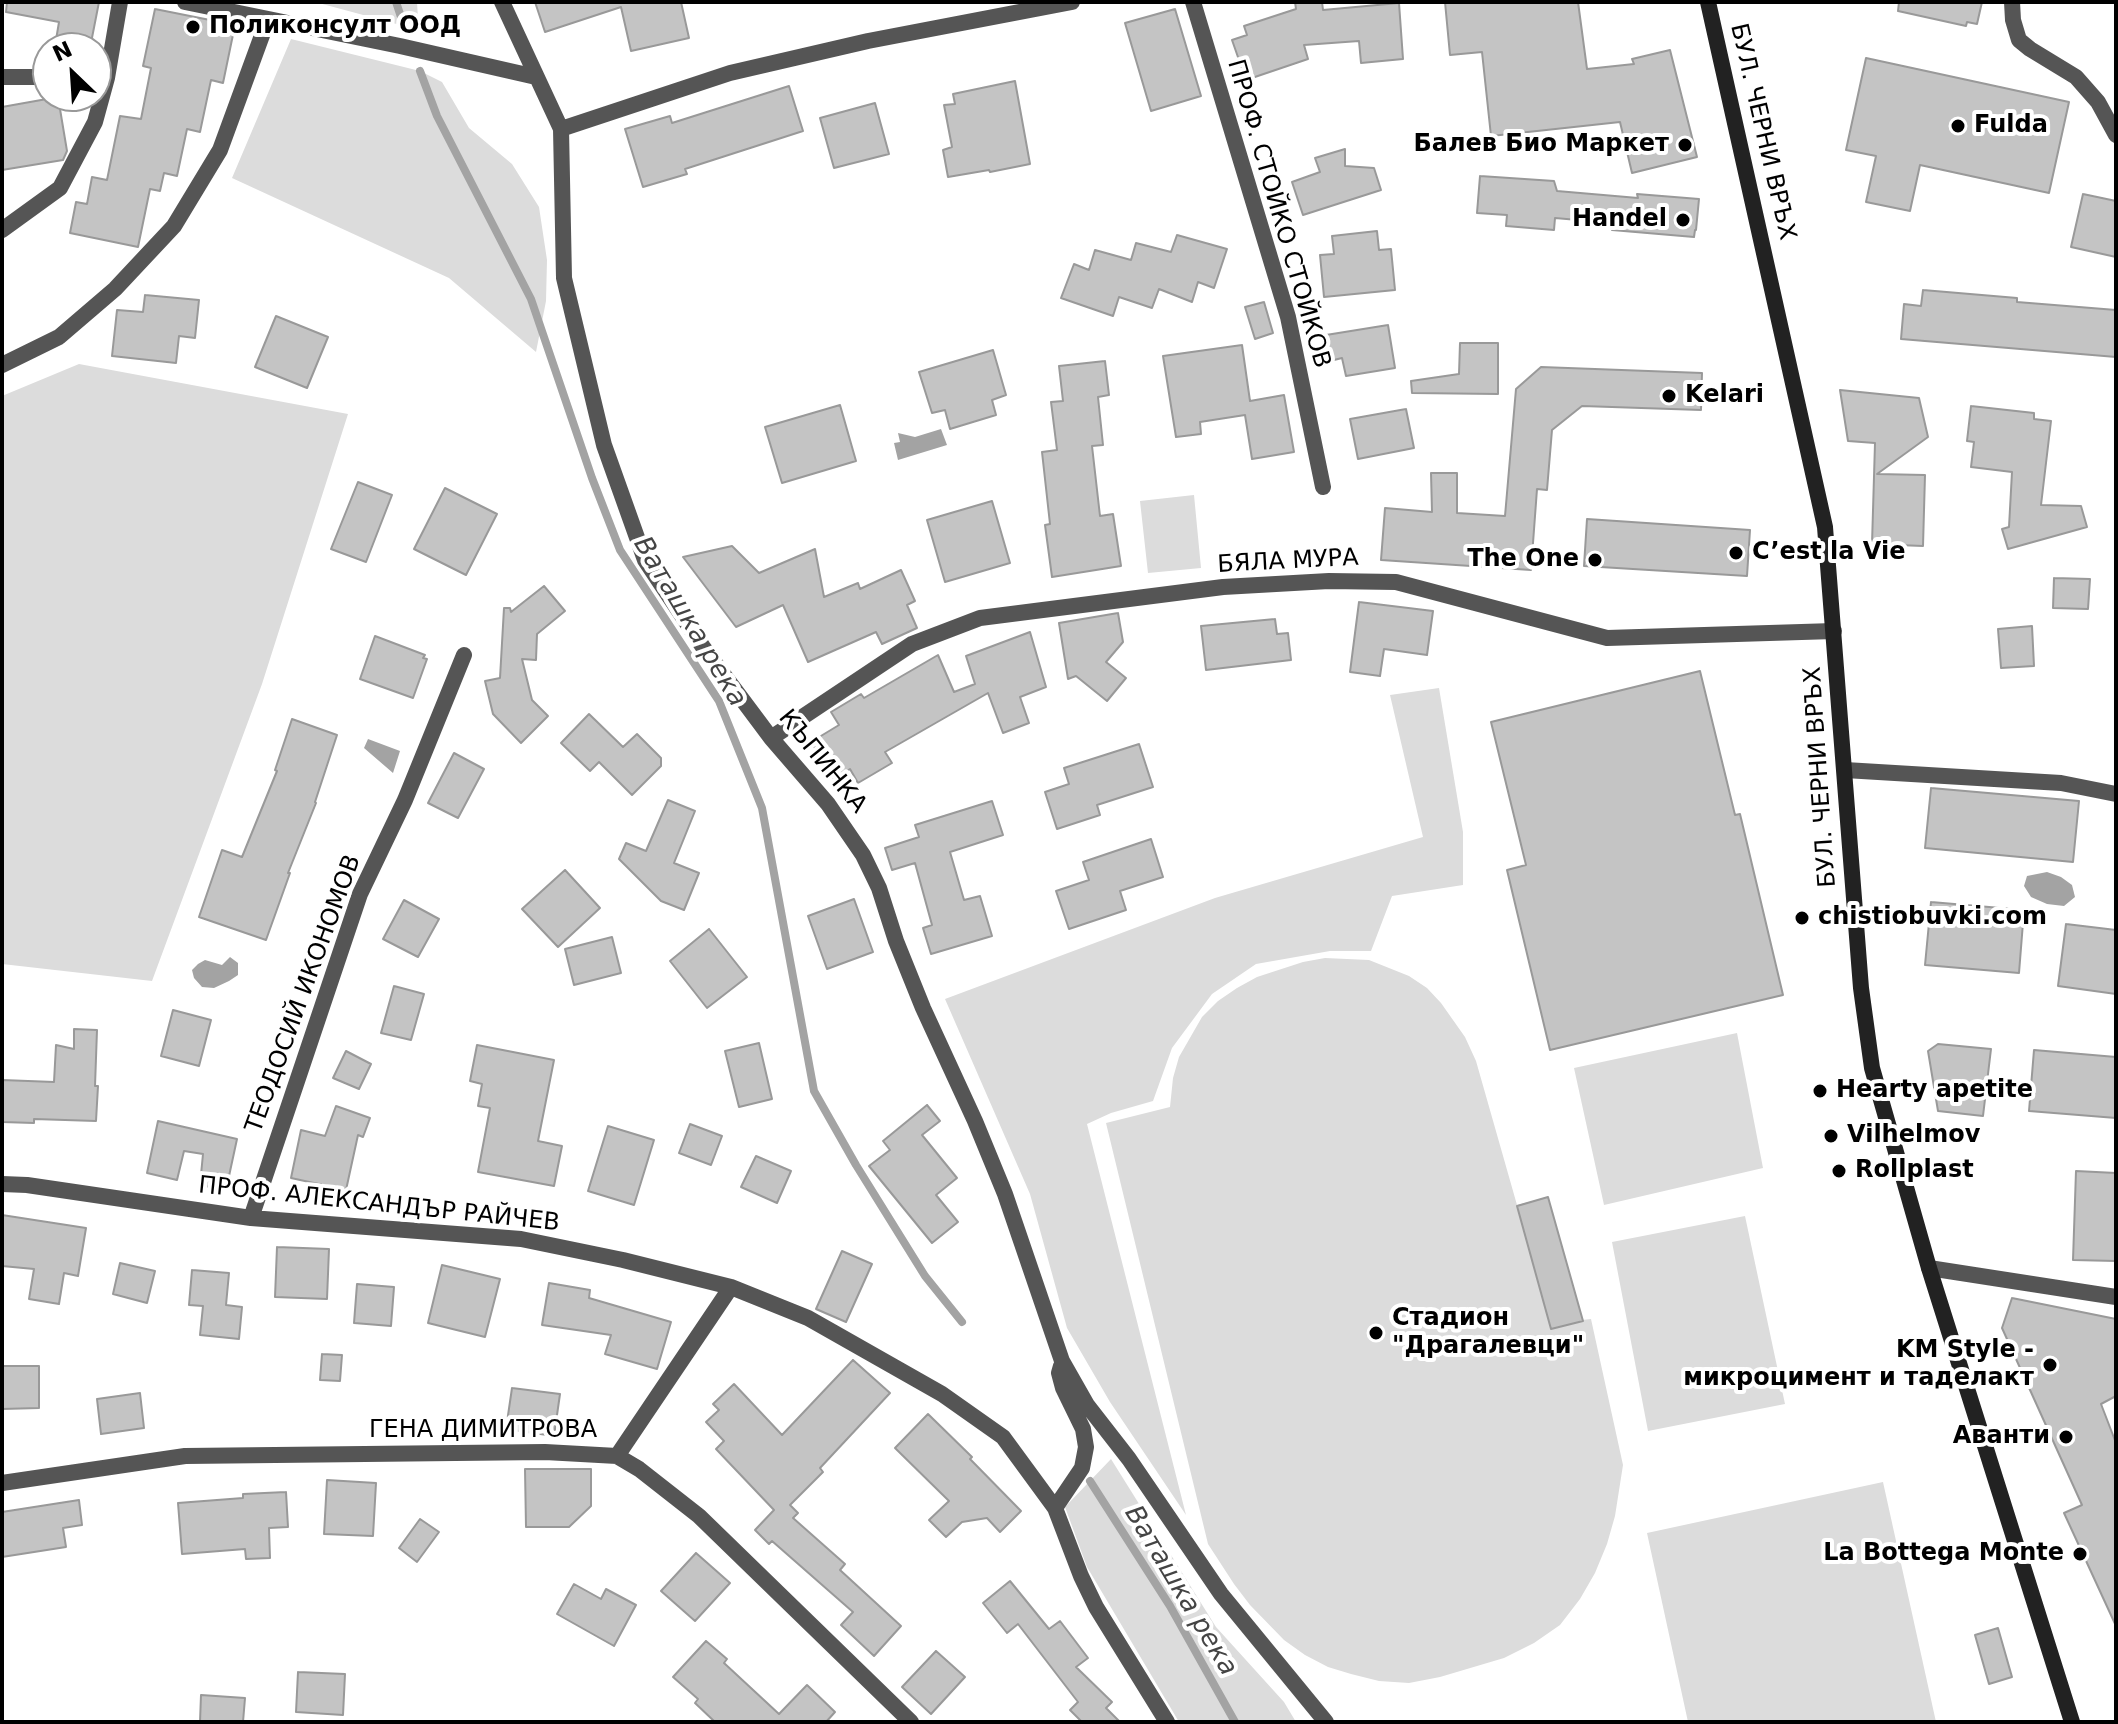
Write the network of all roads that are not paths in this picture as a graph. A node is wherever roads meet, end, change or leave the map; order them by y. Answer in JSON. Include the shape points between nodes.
{"nodes":[{"id":1,"x":120,"y":2,"type":"edge"},
{"id":2,"x":185,"y":2,"type":"edge"},
{"id":3,"x":502,"y":2,"type":"edge"},
{"id":4,"x":1072,"y":2,"type":"edge"},
{"id":5,"x":1193,"y":2,"type":"edge"},
{"id":6,"x":1708,"y":2,"type":"edge"},
{"id":7,"x":2012,"y":2,"type":"edge"},
{"id":8,"x":1026,"y":6,"type":"edge"},
{"id":9,"x":268,"y":19,"type":"junction"},
{"id":10,"x":112,"y":36,"type":"edge"},
{"id":11,"x":2,"y":77,"type":"edge"},
{"id":12,"x":32,"y":77,"type":"edge"},
{"id":13,"x":536,"y":77,"type":"junction"},
{"id":14,"x":97,"y":112,"type":"edge"},
{"id":15,"x":561,"y":129,"type":"junction"},
{"id":16,"x":2116,"y":135,"type":"edge"},
{"id":17,"x":2,"y":230,"type":"edge"},
{"id":18,"x":2,"y":365,"type":"edge"},
{"id":19,"x":1323,"y":487,"type":"dead end"},
{"id":20,"x":1834,"y":631,"type":"junction"},
{"id":21,"x":464,"y":655,"type":"dead end"},
{"id":22,"x":771,"y":738,"type":"junction"},
{"id":23,"x":1845,"y":770,"type":"junction"},
{"id":24,"x":2116,"y":794,"type":"edge"},
{"id":25,"x":2,"y":1184,"type":"edge"},
{"id":26,"x":251,"y":1218,"type":"junction"},
{"id":27,"x":1929,"y":1268,"type":"junction"},
{"id":28,"x":731,"y":1287,"type":"junction"},
{"id":29,"x":2116,"y":1297,"type":"edge"},
{"id":30,"x":1062,"y":1361,"type":"junction"},
{"id":31,"x":617,"y":1456,"type":"junction"},
{"id":32,"x":2,"y":1483,"type":"edge"},
{"id":33,"x":1055,"y":1508,"type":"junction"},
{"id":34,"x":911,"y":1722,"type":"edge"},
{"id":35,"x":1167,"y":1722,"type":"edge"},
{"id":36,"x":1326,"y":1722,"type":"edge"},
{"id":37,"x":2072,"y":1722,"type":"edge"}],
"edges":[{"from":1,"to":10,"type":"street"},
{"from":2,"to":9,"type":"street"},
{"from":3,"to":13,"type":"street","name":"КЪПИНКА"},
{"from":4,"to":8,"type":"street"},
{"from":5,"to":19,"type":"street","name":"ПРОФ. СТОЙКО СТОЙКОВ","via":[[1288,317]]},
{"from":6,"to":20,"type":"main road","name":"БУЛ. ЧЕРНИ ВРЪХ","via":[[1825,527]]},
{"from":7,"to":16,"type":"street","via":[[2019,40],[2076,77]]},
{"from":8,"to":15,"type":"street","via":[[730,73]]},
{"from":9,"to":13,"type":"street"},
{"from":9,"to":18,"type":"street","via":[[220,150],[174,226],[115,289],[59,337]]},
{"from":11,"to":12,"type":"street"},
{"from":13,"to":15,"type":"street","name":"КЪПИНКА"},
{"from":14,"to":17,"type":"street","via":[[60,188]]},
{"from":15,"to":22,"type":"street","name":"КЪПИНКА","via":[[564,278],[604,445],[645,560]]},
{"from":20,"to":22,"type":"street","name":"БЯЛА МУРА","via":[[1607,638],[1396,582],[1223,587],[980,618],[912,644]]},
{"from":20,"to":23,"type":"main road","name":"БУЛ. ЧЕРНИ ВРЪХ"},
{"from":21,"to":26,"type":"street","name":"ТЕОДОСИЙ ИКОНОМОВ","via":[[360,894]]},
{"from":22,"to":30,"type":"street","name":"КЪПИНКА","via":[[828,804],[879,888],[923,1008],[1005,1194]]},
{"from":23,"to":24,"type":"street","via":[[2061,783]]},
{"from":23,"to":27,"type":"main road","name":"БУЛ. ЧЕРНИ ВРЪХ","via":[[1866,1034]]},
{"from":25,"to":26,"type":"street","name":"ПРОФ. АЛЕКСАНДЪР РАЙЧЕВ"},
{"from":26,"to":28,"type":"street","name":"ПРОФ. АЛЕКСАНДЪР РАЙЧЕВ","via":[[521,1239]]},
{"from":27,"to":29,"type":"street"},
{"from":27,"to":37,"type":"main road","name":"БУЛ. ЧЕРНИ ВРЪХ"},
{"from":28,"to":31,"type":"street"},
{"from":28,"to":33,"type":"street","name":"ПРОФ. АЛЕКСАНДЪР РАЙЧЕВ","via":[[808,1318],[942,1394],[1003,1437]]},
{"from":30,"to":33,"type":"street","name":"КЪПИНКА","via":[[1063,1388],[1086,1447],[1082,1468]]},
{"from":30,"to":36,"type":"street","via":[[1087,1405],[1221,1594]]},
{"from":31,"to":32,"type":"street","name":"ГЕНА ДИМИТРОВА","via":[[185,1456]]},
{"from":31,"to":34,"type":"street","name":"ГЕНА ДИМИТРОВА","via":[[699,1516]]},
{"from":33,"to":35,"type":"street","name":"ПРОФ. АЛЕКСАНДЪР РАЙЧЕВ","via":[[1096,1607]]}]}
